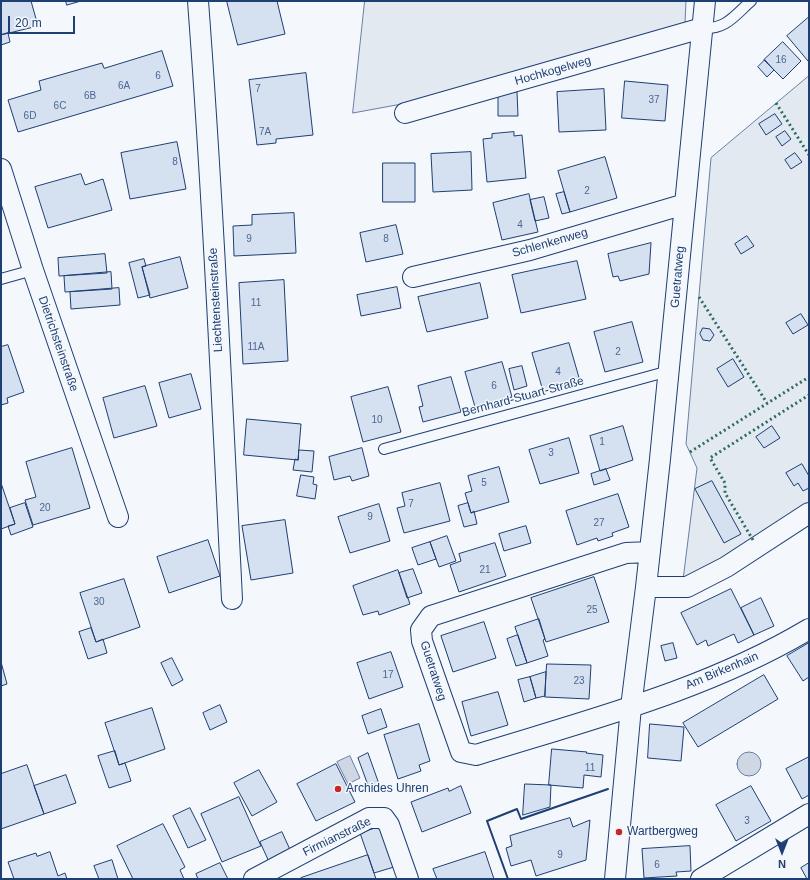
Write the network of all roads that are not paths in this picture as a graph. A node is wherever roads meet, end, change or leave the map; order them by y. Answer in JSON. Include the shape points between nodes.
{"nodes":[{"id":1,"x":198,"y":1,"type":"edge"},
{"id":2,"x":705,"y":1,"type":"edge"},
{"id":3,"x":751,"y":1,"type":"edge"},
{"id":4,"x":702,"y":28,"type":"junction"},
{"id":5,"x":405,"y":113,"type":"dead end"},
{"id":6,"x":1,"y":169,"type":"edge"},
{"id":7,"x":685,"y":204,"type":"junction"},
{"id":8,"x":33,"y":270,"type":"junction"},
{"id":9,"x":413,"y":277,"type":"dead end"},
{"id":10,"x":1,"y":279,"type":"edge"},
{"id":11,"x":669,"y":370,"type":"junction"},
{"id":12,"x":384,"y":449,"type":"dead end"},
{"id":13,"x":809,"y":513,"type":"edge"},
{"id":14,"x":118,"y":517,"type":"dead end"},
{"id":15,"x":650,"y":552,"type":"junction"},
{"id":16,"x":646,"y":587,"type":"junction"},
{"id":17,"x":232,"y":599,"type":"dead end"},
{"id":18,"x":809,"y":629,"type":"edge"},
{"id":19,"x":631,"y":707,"type":"junction"},
{"id":20,"x":809,"y":814,"type":"edge"},
{"id":21,"x":254,"y":879,"type":"edge"},
{"id":22,"x":408,"y":879,"type":"edge"},
{"id":23,"x":615,"y":879,"type":"edge"},
{"id":24,"x":701,"y":879,"type":"edge"}],
"edges":[{"from":1,"to":17,"type":"street","name":"Liechtensteinstraße"},
{"from":2,"to":4,"type":"street","name":"Guetratweg"},
{"from":3,"to":4,"type":"lane","via":[[724,25],[713,29]]},
{"from":4,"to":5,"type":"street","name":"Hochkogelweg"},
{"from":4,"to":7,"type":"street","name":"Guetratweg"},
{"from":6,"to":8,"type":"street","name":"Dietrichsteinstraße"},
{"from":7,"to":9,"type":"street","name":"Schlenkenweg","via":[[530,250]]},
{"from":7,"to":11,"type":"street","name":"Guetratweg"},
{"from":8,"to":10,"type":"lane"},
{"from":8,"to":14,"type":"street","name":"Dietrichsteinstraße"},
{"from":11,"to":12,"type":"lane","name":"Bernhard-Stuart-Straße"},
{"from":11,"to":15,"type":"street","name":"Guetratweg"},
{"from":13,"to":16,"type":"street","via":[[726,567],[687,587]]},
{"from":15,"to":16,"type":"street","name":"Guetratweg"},
{"from":15,"to":19,"type":"street","name":"Guetratweg","via":[[626,553],[431,616],[421,630],[422,641],[461,752],[476,755]]},
{"from":16,"to":19,"type":"street","name":"Guetratweg"},
{"from":18,"to":19,"type":"street","name":"Am Birkenhain","via":[[784,644],[716,675]]},
{"from":19,"to":23,"type":"street","name":"Guetratweg"},
{"from":20,"to":24,"type":"street"},
{"from":21,"to":22,"type":"street","name":"Firmianstraße","via":[[369,818],[384,818],[389,825]]}]}
